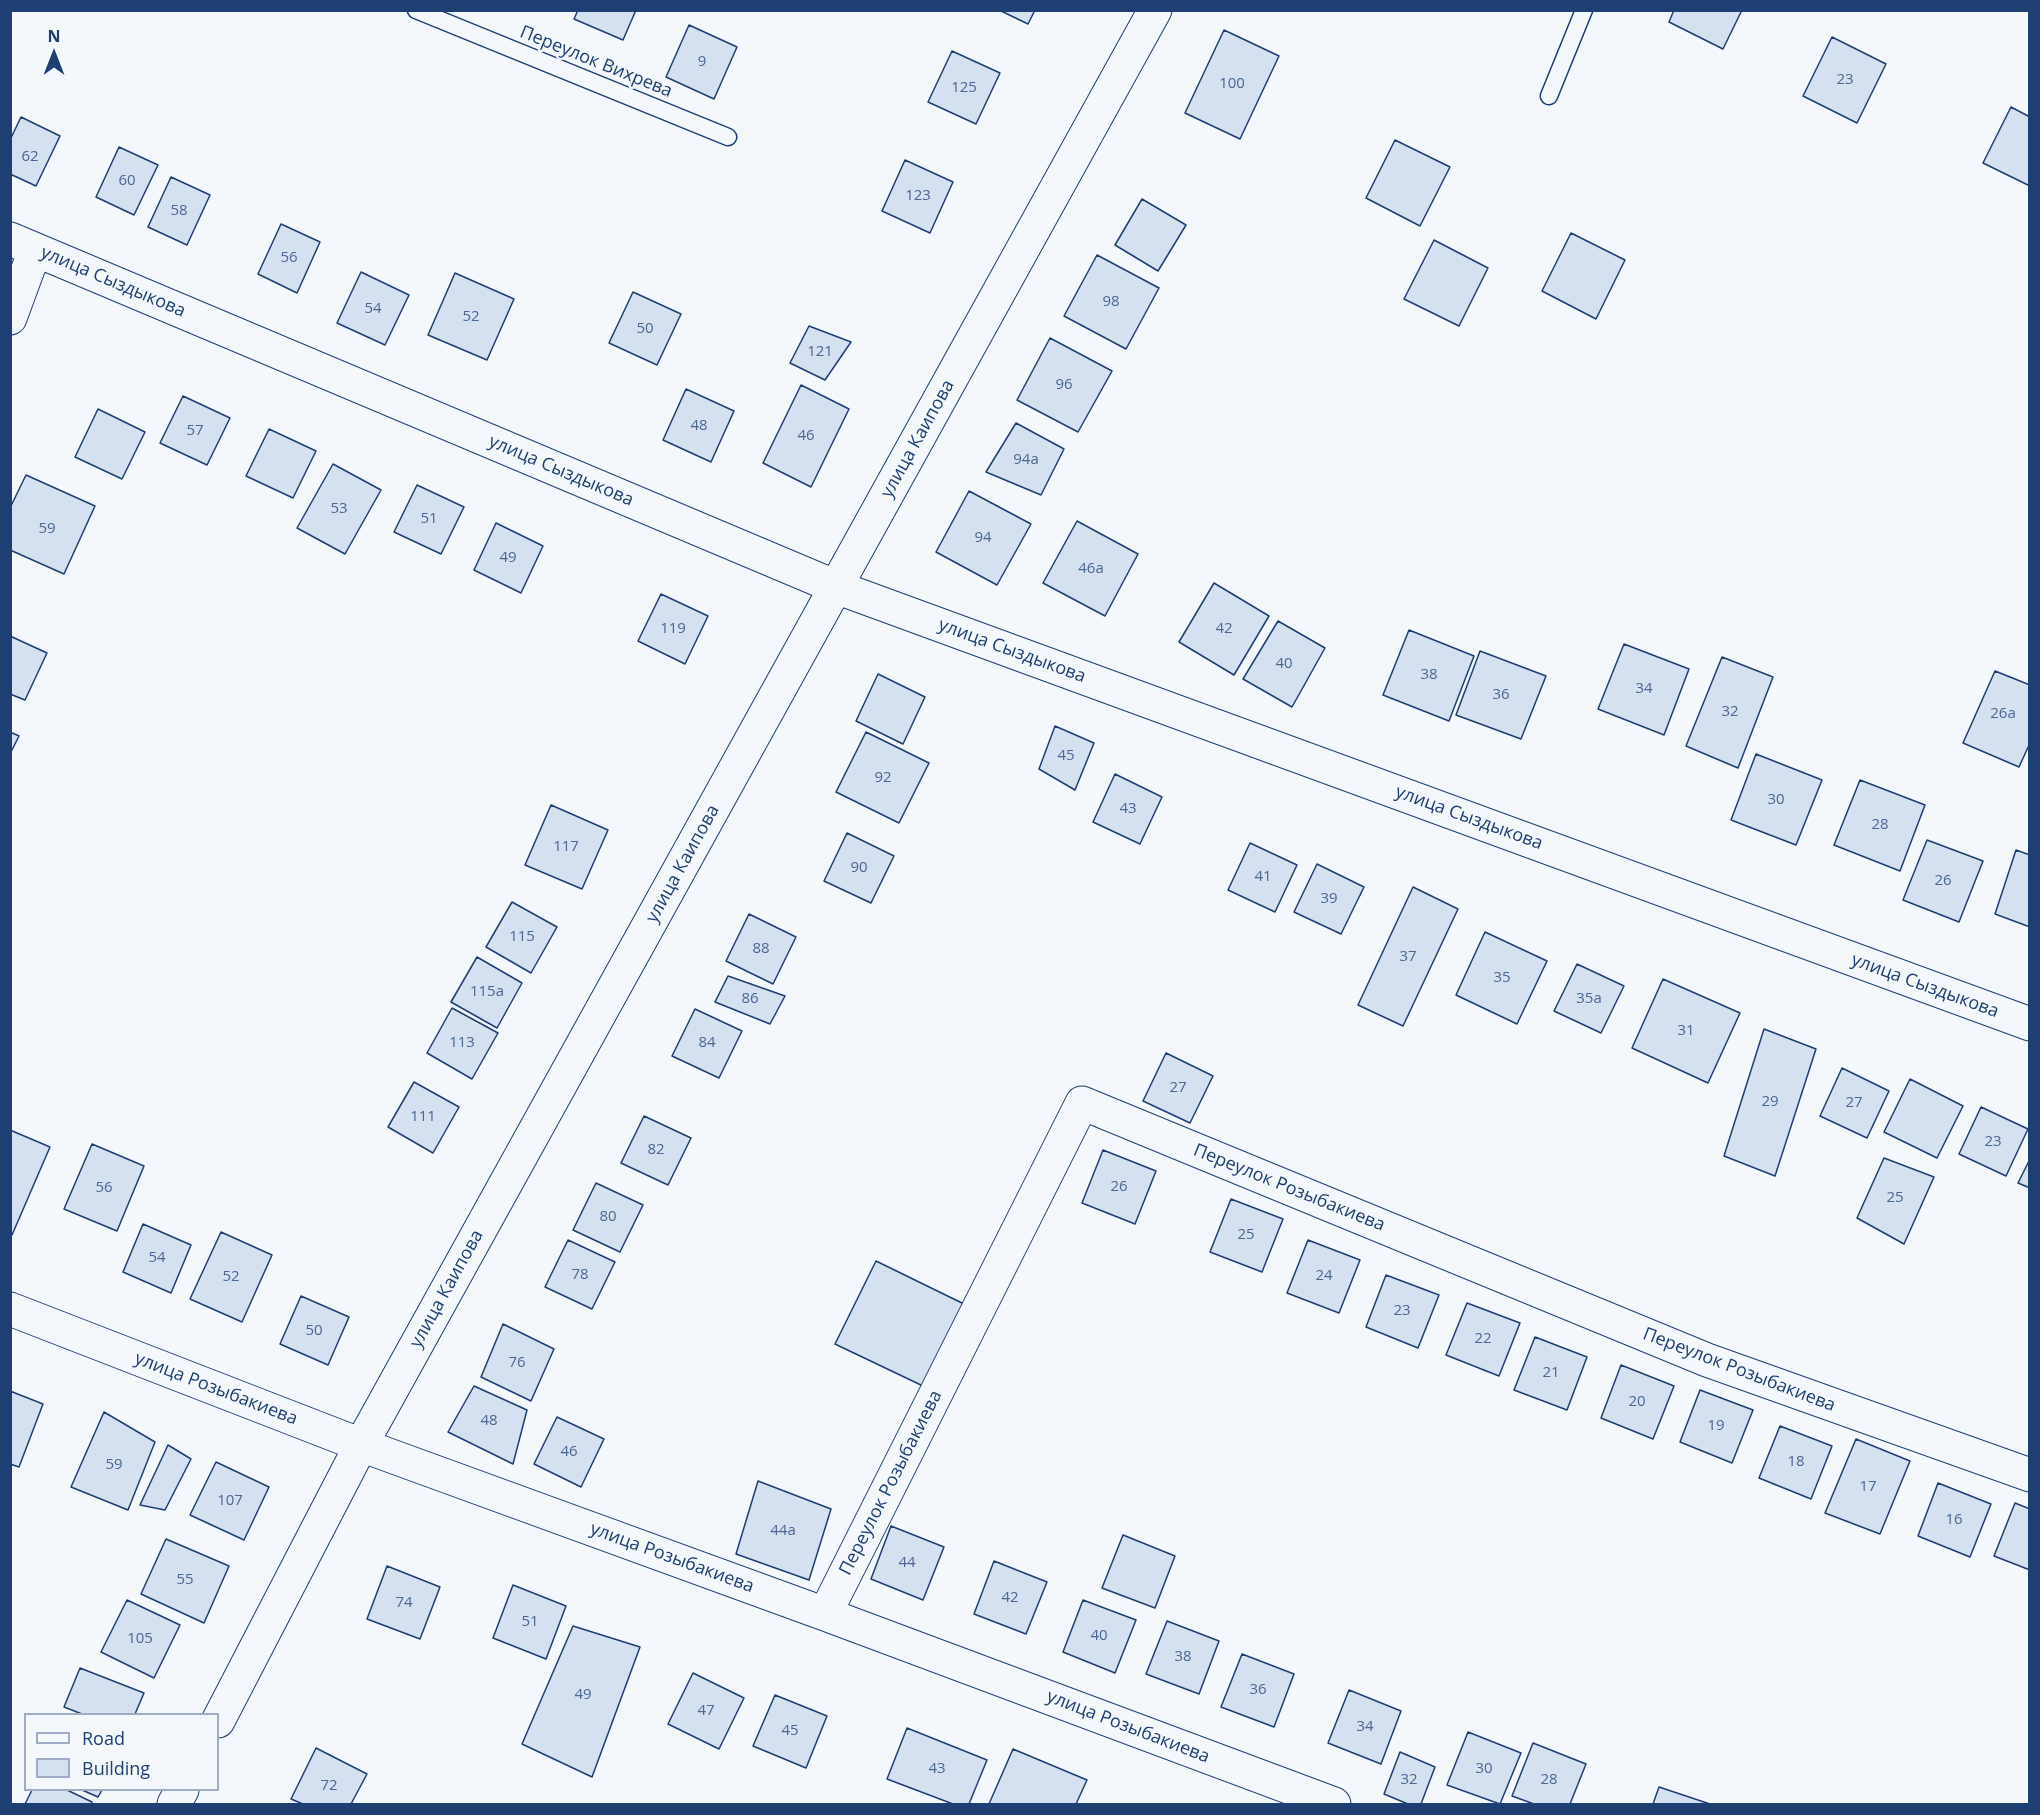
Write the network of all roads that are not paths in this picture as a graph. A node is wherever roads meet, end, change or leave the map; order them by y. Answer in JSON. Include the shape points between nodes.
{"nodes":[{"id":1,"x":416,"y":10,"type":"edge"},
{"id":2,"x":1155,"y":10,"type":"edge"},
{"id":3,"x":1584,"y":10,"type":"edge"},
{"id":4,"x":1550,"y":96,"type":"dead end"},
{"id":5,"x":728,"y":137,"type":"dead end"},
{"id":6,"x":23,"y":244,"type":"edge"},
{"id":7,"x":10,"y":318,"type":"edge"},
{"id":8,"x":836,"y":587,"type":"junction"},
{"id":9,"x":2030,"y":1024,"type":"edge"},
{"id":10,"x":10,"y":1309,"type":"edge"},
{"id":11,"x":361,"y":1445,"type":"junction"},
{"id":12,"x":2030,"y":1475,"type":"edge"},
{"id":13,"x":825,"y":1614,"type":"junction"},
{"id":14,"x":219,"y":1719,"type":"edge"},
{"id":15,"x":1334,"y":1804,"type":"edge"}],
"edges":[{"from":1,"to":5,"type":"lane","name":"Переулок Вихрева"},
{"from":2,"to":8,"type":"street","name":"улица Каипова"},
{"from":3,"to":4,"type":"lane"},
{"from":6,"to":7,"type":"street"},
{"from":6,"to":8,"type":"street","name":"улица Сыздыкова"},
{"from":8,"to":9,"type":"street","name":"улица Сыздыкова"},
{"from":8,"to":11,"type":"street","name":"улица Каипова"},
{"from":10,"to":11,"type":"street","name":"улица Розыбакиева"},
{"from":11,"to":13,"type":"street","name":"улица Розыбакиева"},
{"from":11,"to":14,"type":"street","name":"улица Каипова"},
{"from":12,"to":13,"type":"street","name":"Переулок Розыбакиева","via":[[1707,1360],[1082,1103]]},
{"from":13,"to":15,"type":"street","name":"улица Розыбакиева"}]}
